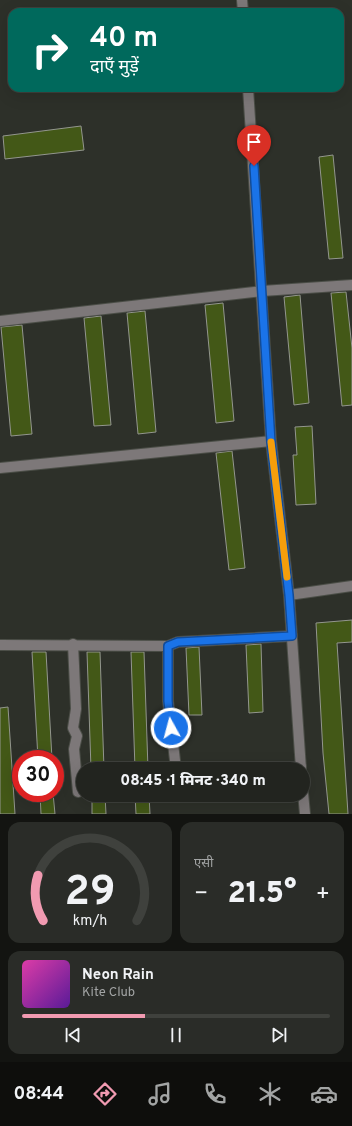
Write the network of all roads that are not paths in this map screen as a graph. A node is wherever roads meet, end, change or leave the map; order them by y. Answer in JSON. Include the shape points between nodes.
{"nodes":[{"id":1,"x":248,"y":92,"type":"edge"},
{"id":2,"x":352,"y":284,"type":"edge"},
{"id":3,"x":262,"y":291,"type":"junction"},
{"id":4,"x":0,"y":322,"type":"edge"},
{"id":5,"x":271,"y":442,"type":"junction"},
{"id":6,"x":0,"y":468,"type":"edge"},
{"id":7,"x":352,"y":586,"type":"edge"},
{"id":8,"x":289,"y":595,"type":"junction"},
{"id":9,"x":292,"y":636,"type":"junction"},
{"id":10,"x":73,"y":644,"type":"junction"},
{"id":11,"x":0,"y":645,"type":"edge"},
{"id":12,"x":168,"y":646,"type":"junction"},
{"id":13,"x":175,"y":762,"type":"edge"},
{"id":14,"x":301,"y":762,"type":"edge"},
{"id":15,"x":76,"y":770,"type":"edge"},
{"id":16,"x":304,"y":802,"type":"edge"},
{"id":17,"x":305,"y":814,"type":"edge"}],
"edges":[{"from":1,"to":3,"type":"street"},
{"from":2,"to":3,"type":"street"},
{"from":3,"to":4,"type":"street"},
{"from":3,"to":5,"type":"street"},
{"from":5,"to":6,"type":"street"},
{"from":5,"to":8,"type":"street"},
{"from":7,"to":8,"type":"street"},
{"from":8,"to":9,"type":"street"},
{"from":9,"to":12,"type":"street","via":[[178,642]]},
{"from":9,"to":14,"type":"street"},
{"from":10,"to":11,"type":"street"},
{"from":10,"to":12,"type":"street"},
{"from":10,"to":15,"type":"street"},
{"from":12,"to":13,"type":"street","via":[[168,701]]},
{"from":16,"to":17,"type":"street"}]}
